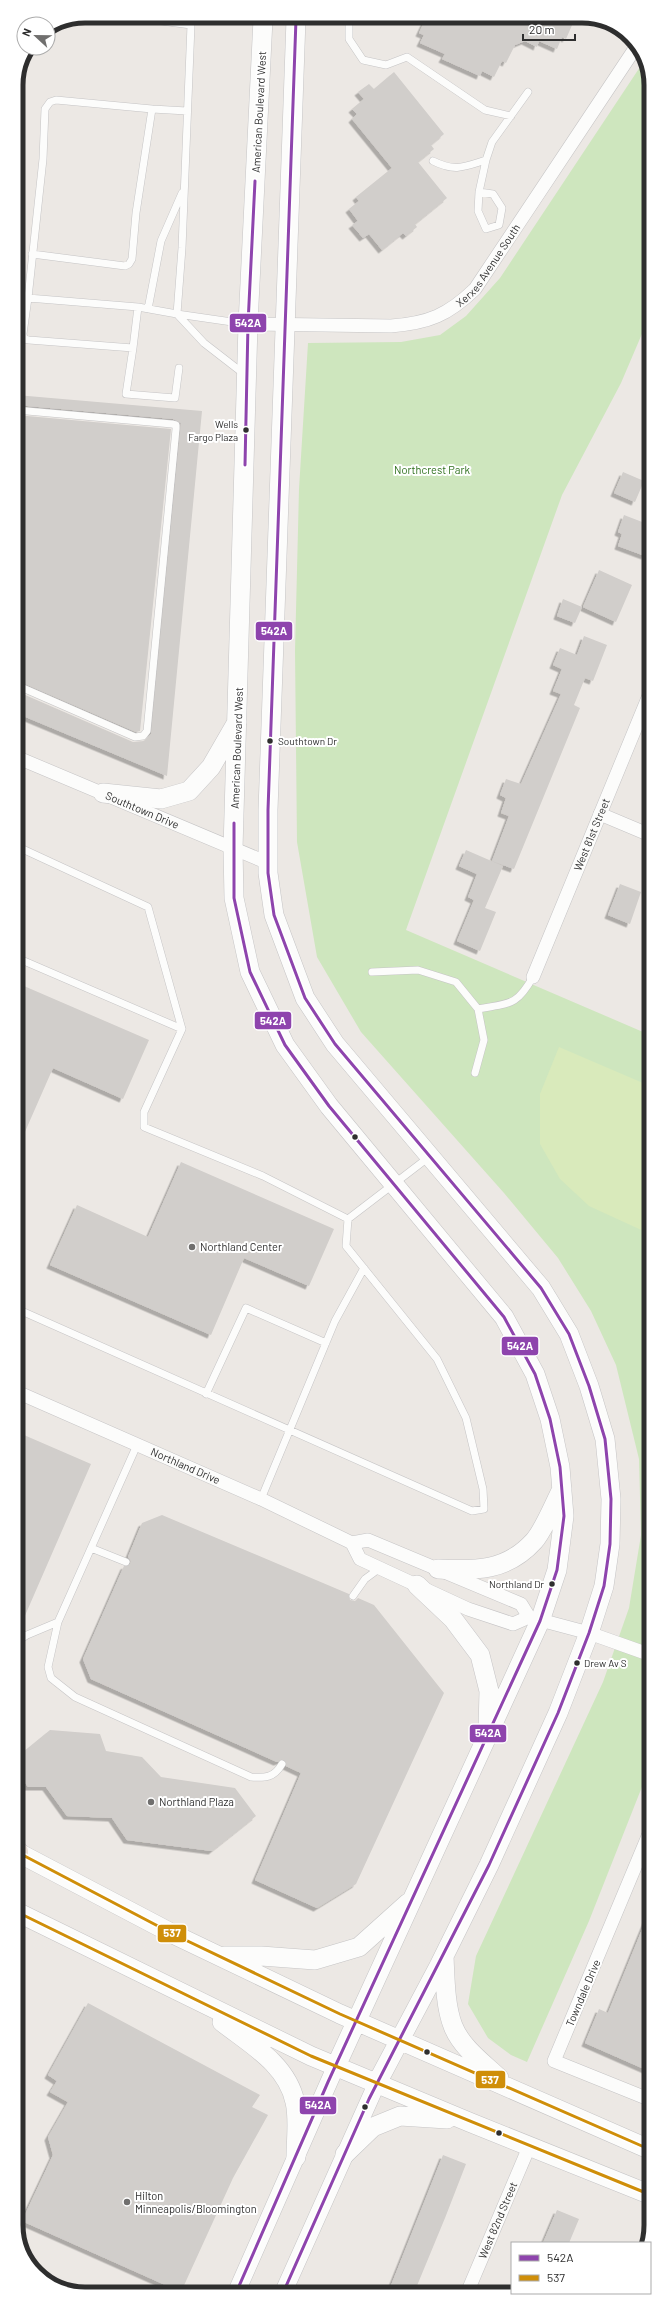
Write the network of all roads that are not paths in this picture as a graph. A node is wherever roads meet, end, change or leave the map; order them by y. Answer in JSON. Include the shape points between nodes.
{"nodes":[{"id":1,"x":191,"y":23,"type":"edge"},
{"id":2,"x":263,"y":23,"type":"edge"},
{"id":3,"x":296,"y":23,"type":"edge"},
{"id":4,"x":349,"y":23,"type":"edge"},
{"id":5,"x":634,"y":51,"type":"edge"},
{"id":6,"x":528,"y":92,"type":"dead end"},
{"id":7,"x":152,"y":109,"type":"junction"},
{"id":8,"x":187,"y":111,"type":"junction"},
{"id":9,"x":511,"y":116,"type":"junction"},
{"id":10,"x":486,"y":160,"type":"junction"},
{"id":11,"x":433,"y":161,"type":"dead end"},
{"id":12,"x":184,"y":189,"type":"junction"},
{"id":13,"x":479,"y":192,"type":"junction"},
{"id":14,"x":499,"y":225,"type":"junction"},
{"id":15,"x":510,"y":236,"type":"junction"},
{"id":16,"x":32,"y":254,"type":"junction"},
{"id":17,"x":28,"y":298,"type":"junction"},
{"id":18,"x":138,"y":307,"type":"junction"},
{"id":19,"x":148,"y":309,"type":"junction"},
{"id":20,"x":177,"y":314,"type":"junction"},
{"id":21,"x":248,"y":324,"type":"junction"},
{"id":22,"x":286,"y":324,"type":"junction"},
{"id":23,"x":133,"y":348,"type":"junction"},
{"id":24,"x":179,"y":368,"type":"dead end"},
{"id":25,"x":247,"y":376,"type":"junction"},
{"id":26,"x":23,"y":411,"type":"edge"},
{"id":27,"x":23,"y":688,"type":"edge"},
{"id":28,"x":644,"y":708,"type":"edge"},
{"id":29,"x":238,"y":721,"type":"junction"},
{"id":30,"x":23,"y":760,"type":"edge"},
{"id":31,"x":103,"y":793,"type":"junction"},
{"id":32,"x":600,"y":814,"type":"junction"},
{"id":33,"x":644,"y":832,"type":"edge"},
{"id":34,"x":23,"y":849,"type":"edge"},
{"id":35,"x":234,"y":849,"type":"junction"},
{"id":36,"x":268,"y":863,"type":"junction"},
{"id":37,"x":23,"y":961,"type":"edge"},
{"id":38,"x":372,"y":972,"type":"dead end"},
{"id":39,"x":533,"y":977,"type":"joint"},
{"id":40,"x":478,"y":1009,"type":"junction"},
{"id":41,"x":182,"y":1029,"type":"junction"},
{"id":42,"x":475,"y":1073,"type":"dead end"},
{"id":43,"x":430,"y":1155,"type":"junction"},
{"id":44,"x":392,"y":1183,"type":"junction"},
{"id":45,"x":348,"y":1219,"type":"junction"},
{"id":46,"x":364,"y":1268,"type":"junction"},
{"id":47,"x":23,"y":1312,"type":"edge"},
{"id":48,"x":326,"y":1343,"type":"junction"},
{"id":49,"x":206,"y":1394,"type":"junction"},
{"id":50,"x":23,"y":1395,"type":"edge"},
{"id":51,"x":290,"y":1432,"type":"junction"},
{"id":52,"x":137,"y":1445,"type":"junction"},
{"id":53,"x":562,"y":1489,"type":"junction"},
{"id":54,"x":261,"y":1499,"type":"junction"},
{"id":55,"x":352,"y":1543,"type":"junction"},
{"id":56,"x":91,"y":1548,"type":"junction"},
{"id":57,"x":126,"y":1562,"type":"dead end"},
{"id":58,"x":380,"y":1568,"type":"junction"},
{"id":59,"x":438,"y":1569,"type":"junction"},
{"id":60,"x":417,"y":1585,"type":"junction"},
{"id":61,"x":353,"y":1596,"type":"dead end"},
{"id":62,"x":534,"y":1619,"type":"junction"},
{"id":63,"x":58,"y":1622,"type":"junction"},
{"id":64,"x":589,"y":1633,"type":"junction"},
{"id":65,"x":23,"y":1638,"type":"edge"},
{"id":66,"x":644,"y":1653,"type":"edge"},
{"id":67,"x":488,"y":1736,"type":"junction"},
{"id":68,"x":282,"y":1764,"type":"dead end"},
{"id":69,"x":644,"y":1846,"type":"edge"},
{"id":70,"x":23,"y":1855,"type":"edge"},
{"id":71,"x":414,"y":1898,"type":"junction"},
{"id":72,"x":23,"y":1915,"type":"edge"},
{"id":73,"x":220,"y":1956,"type":"junction"},
{"id":74,"x":444,"y":1956,"type":"junction"},
{"id":75,"x":196,"y":2001,"type":"junction"},
{"id":76,"x":357,"y":2021,"type":"junction"},
{"id":77,"x":399,"y":2039,"type":"junction"},
{"id":78,"x":336,"y":2066,"type":"junction"},
{"id":79,"x":377,"y":2083,"type":"junction"},
{"id":80,"x":512,"y":2089,"type":"junction"},
{"id":81,"x":644,"y":2097,"type":"edge"},
{"id":82,"x":469,"y":2122,"type":"junction"},
{"id":83,"x":529,"y":2147,"type":"junction"},
{"id":84,"x":644,"y":2147,"type":"edge"},
{"id":85,"x":345,"y":2154,"type":"junction"},
{"id":86,"x":296,"y":2157,"type":"junction"},
{"id":87,"x":644,"y":2192,"type":"edge"},
{"id":88,"x":239,"y":2287,"type":"edge"},
{"id":89,"x":286,"y":2287,"type":"edge"},
{"id":90,"x":470,"y":2287,"type":"edge"}],
"edges":[{"from":1,"to":8,"type":"lane"},
{"from":2,"to":21,"type":"main road","name":"American Boulevard West"},
{"from":3,"to":22,"type":"main road"},
{"from":4,"to":9,"type":"lane","via":[[349,38],[363,60],[386,65],[407,57],[485,110]]},
{"from":5,"to":15,"type":"street","name":"Xerxes Avenue South"},
{"from":6,"to":9,"type":"lane"},
{"from":7,"to":8,"type":"lane"},
{"from":7,"to":16,"type":"lane","via":[[136,213],[132,259],[129,264],[125,266]]},
{"from":7,"to":16,"type":"lane","via":[[56,100],[50,102],[45,109],[43,159]]},
{"from":8,"to":12,"type":"lane"},
{"from":9,"to":10,"type":"lane","via":[[492,142]]},
{"from":10,"to":11,"type":"lane","via":[[466,167],[447,168]]},
{"from":10,"to":13,"type":"lane"},
{"from":12,"to":19,"type":"lane","via":[[161,241]]},
{"from":12,"to":20,"type":"lane"},
{"from":13,"to":14,"type":"lane","via":[[493,194],[502,208]]},
{"from":13,"to":14,"type":"lane","via":[[478,211],[486,229]]},
{"from":14,"to":15,"type":"lane"},
{"from":15,"to":22,"type":"street","name":"Xerxes Avenue South","via":[[475,289],[437,318],[415,324],[391,326]]},
{"from":16,"to":17,"type":"lane"},
{"from":17,"to":18,"type":"lane"},
{"from":17,"to":23,"type":"lane","via":[[24,339]]},
{"from":18,"to":19,"type":"lane"},
{"from":18,"to":23,"type":"lane"},
{"from":19,"to":20,"type":"lane"},
{"from":20,"to":21,"type":"lane"},
{"from":20,"to":25,"type":"lane","via":[[204,343]]},
{"from":21,"to":22,"type":"street","name":"Xerxes Avenue South"},
{"from":21,"to":25,"type":"main road","name":"American Boulevard West"},
{"from":22,"to":36,"type":"main road"},
{"from":23,"to":24,"type":"lane","via":[[126,394],[175,398]]},
{"from":25,"to":29,"type":"main road","name":"American Boulevard West"},
{"from":26,"to":27,"type":"lane","via":[[176,425],[147,732],[142,736],[135,736]]},
{"from":28,"to":32,"type":"street","name":"West 81st Street"},
{"from":29,"to":31,"type":"main road","via":[[211,767],[189,791],[161,799]]},
{"from":29,"to":35,"type":"main road","name":"American Boulevard West"},
{"from":30,"to":31,"type":"street","name":"Southtown Drive"},
{"from":31,"to":35,"type":"street","name":"Southtown Drive"},
{"from":32,"to":33,"type":"street"},
{"from":32,"to":39,"type":"street","name":"West 81st Street"},
{"from":34,"to":41,"type":"lane","via":[[148,907]]},
{"from":35,"to":36,"type":"street","name":"Southtown Drive"},
{"from":35,"to":44,"type":"main road","name":"American Boulevard West","via":[[234,898],[250,972],[285,1045],[329,1106]]},
{"from":36,"to":43,"type":"main road","via":[[274,915],[305,998],[335,1044]]},
{"from":37,"to":41,"type":"lane"},
{"from":38,"to":40,"type":"lane","via":[[418,970],[456,982]]},
{"from":39,"to":40,"type":"lane","via":[[523,995],[510,1003]]},
{"from":40,"to":42,"type":"lane","via":[[484,1040]]},
{"from":41,"to":45,"type":"lane","via":[[144,1112],[144,1126],[263,1176]]},
{"from":43,"to":44,"type":"lane"},
{"from":43,"to":64,"type":"main road","via":[[541,1288],[569,1334],[589,1386],[605,1438],[611,1498],[610,1544],[604,1586]]},
{"from":44,"to":45,"type":"lane"},
{"from":44,"to":53,"type":"main road","name":"American Boulevard West","via":[[504,1317],[534,1374],[550,1419]]},
{"from":45,"to":46,"type":"lane","via":[[346,1246]]},
{"from":46,"to":48,"type":"lane"},
{"from":46,"to":51,"type":"lane","via":[[437,1359],[466,1418],[483,1489],[484,1509],[472,1512]]},
{"from":47,"to":49,"type":"lane"},
{"from":48,"to":49,"type":"lane","via":[[246,1308]]},
{"from":48,"to":51,"type":"lane"},
{"from":49,"to":51,"type":"lane"},
{"from":50,"to":52,"type":"street","name":"Northland Drive"},
{"from":51,"to":54,"type":"lane"},
{"from":52,"to":54,"type":"street","name":"Northland Drive"},
{"from":52,"to":56,"type":"lane"},
{"from":53,"to":59,"type":"main road","via":[[535,1540],[504,1564],[474,1570]]},
{"from":53,"to":62,"type":"main road","name":"American Boulevard West","via":[[564,1516],[557,1570]]},
{"from":54,"to":55,"type":"street","name":"Northland Drive"},
{"from":55,"to":58,"type":"street","via":[[360,1559]]},
{"from":55,"to":59,"type":"street","via":[[368,1540]]},
{"from":56,"to":57,"type":"lane"},
{"from":56,"to":63,"type":"lane"},
{"from":58,"to":60,"type":"street"},
{"from":58,"to":61,"type":"lane","via":[[365,1580]]},
{"from":59,"to":62,"type":"street","via":[[521,1604]]},
{"from":60,"to":62,"type":"street","via":[[468,1608],[513,1624]]},
{"from":60,"to":67,"type":"main road","via":[[453,1619],[480,1655],[489,1691]]},
{"from":62,"to":64,"type":"street"},
{"from":62,"to":67,"type":"main road","name":"American Boulevard West"},
{"from":63,"to":65,"type":"lane"},
{"from":63,"to":68,"type":"lane","via":[[48,1667],[51,1678],[75,1697],[251,1777],[267,1778],[278,1771]]},
{"from":64,"to":66,"type":"street"},
{"from":64,"to":74,"type":"main road","via":[[558,1713],[489,1866]]},
{"from":67,"to":71,"type":"main road","name":"American Boulevard West"},
{"from":69,"to":81,"type":"street","name":"Towndale Drive","via":[[554,2061]]},
{"from":70,"to":73,"type":"main road"},
{"from":71,"to":73,"type":"main road","via":[[354,1949],[315,1960]]},
{"from":71,"to":76,"type":"main road","name":"American Boulevard West"},
{"from":72,"to":75,"type":"main road"},
{"from":73,"to":76,"type":"main road"},
{"from":74,"to":77,"type":"main road"},
{"from":74,"to":80,"type":"main road","via":[[453,2026],[469,2050]]},
{"from":75,"to":78,"type":"main road"},
{"from":75,"to":86,"type":"main road","via":[[270,2060],[281,2072],[291,2088],[295,2102]]},
{"from":76,"to":77,"type":"main road"},
{"from":76,"to":78,"type":"main road","name":"American Boulevard West"},
{"from":77,"to":79,"type":"main road"},
{"from":77,"to":80,"type":"main road"},
{"from":78,"to":79,"type":"main road"},
{"from":78,"to":86,"type":"street","name":"American Boulevard West"},
{"from":79,"to":82,"type":"main road"},
{"from":79,"to":85,"type":"street"},
{"from":80,"to":84,"type":"main road"},
{"from":82,"to":83,"type":"main road"},
{"from":82,"to":85,"type":"main road","via":[[400,2116],[373,2127]]},
{"from":83,"to":87,"type":"main road"},
{"from":83,"to":90,"type":"street","name":"West 82nd Street"},
{"from":85,"to":89,"type":"street"},
{"from":86,"to":88,"type":"street","name":"American Boulevard West"}]}
